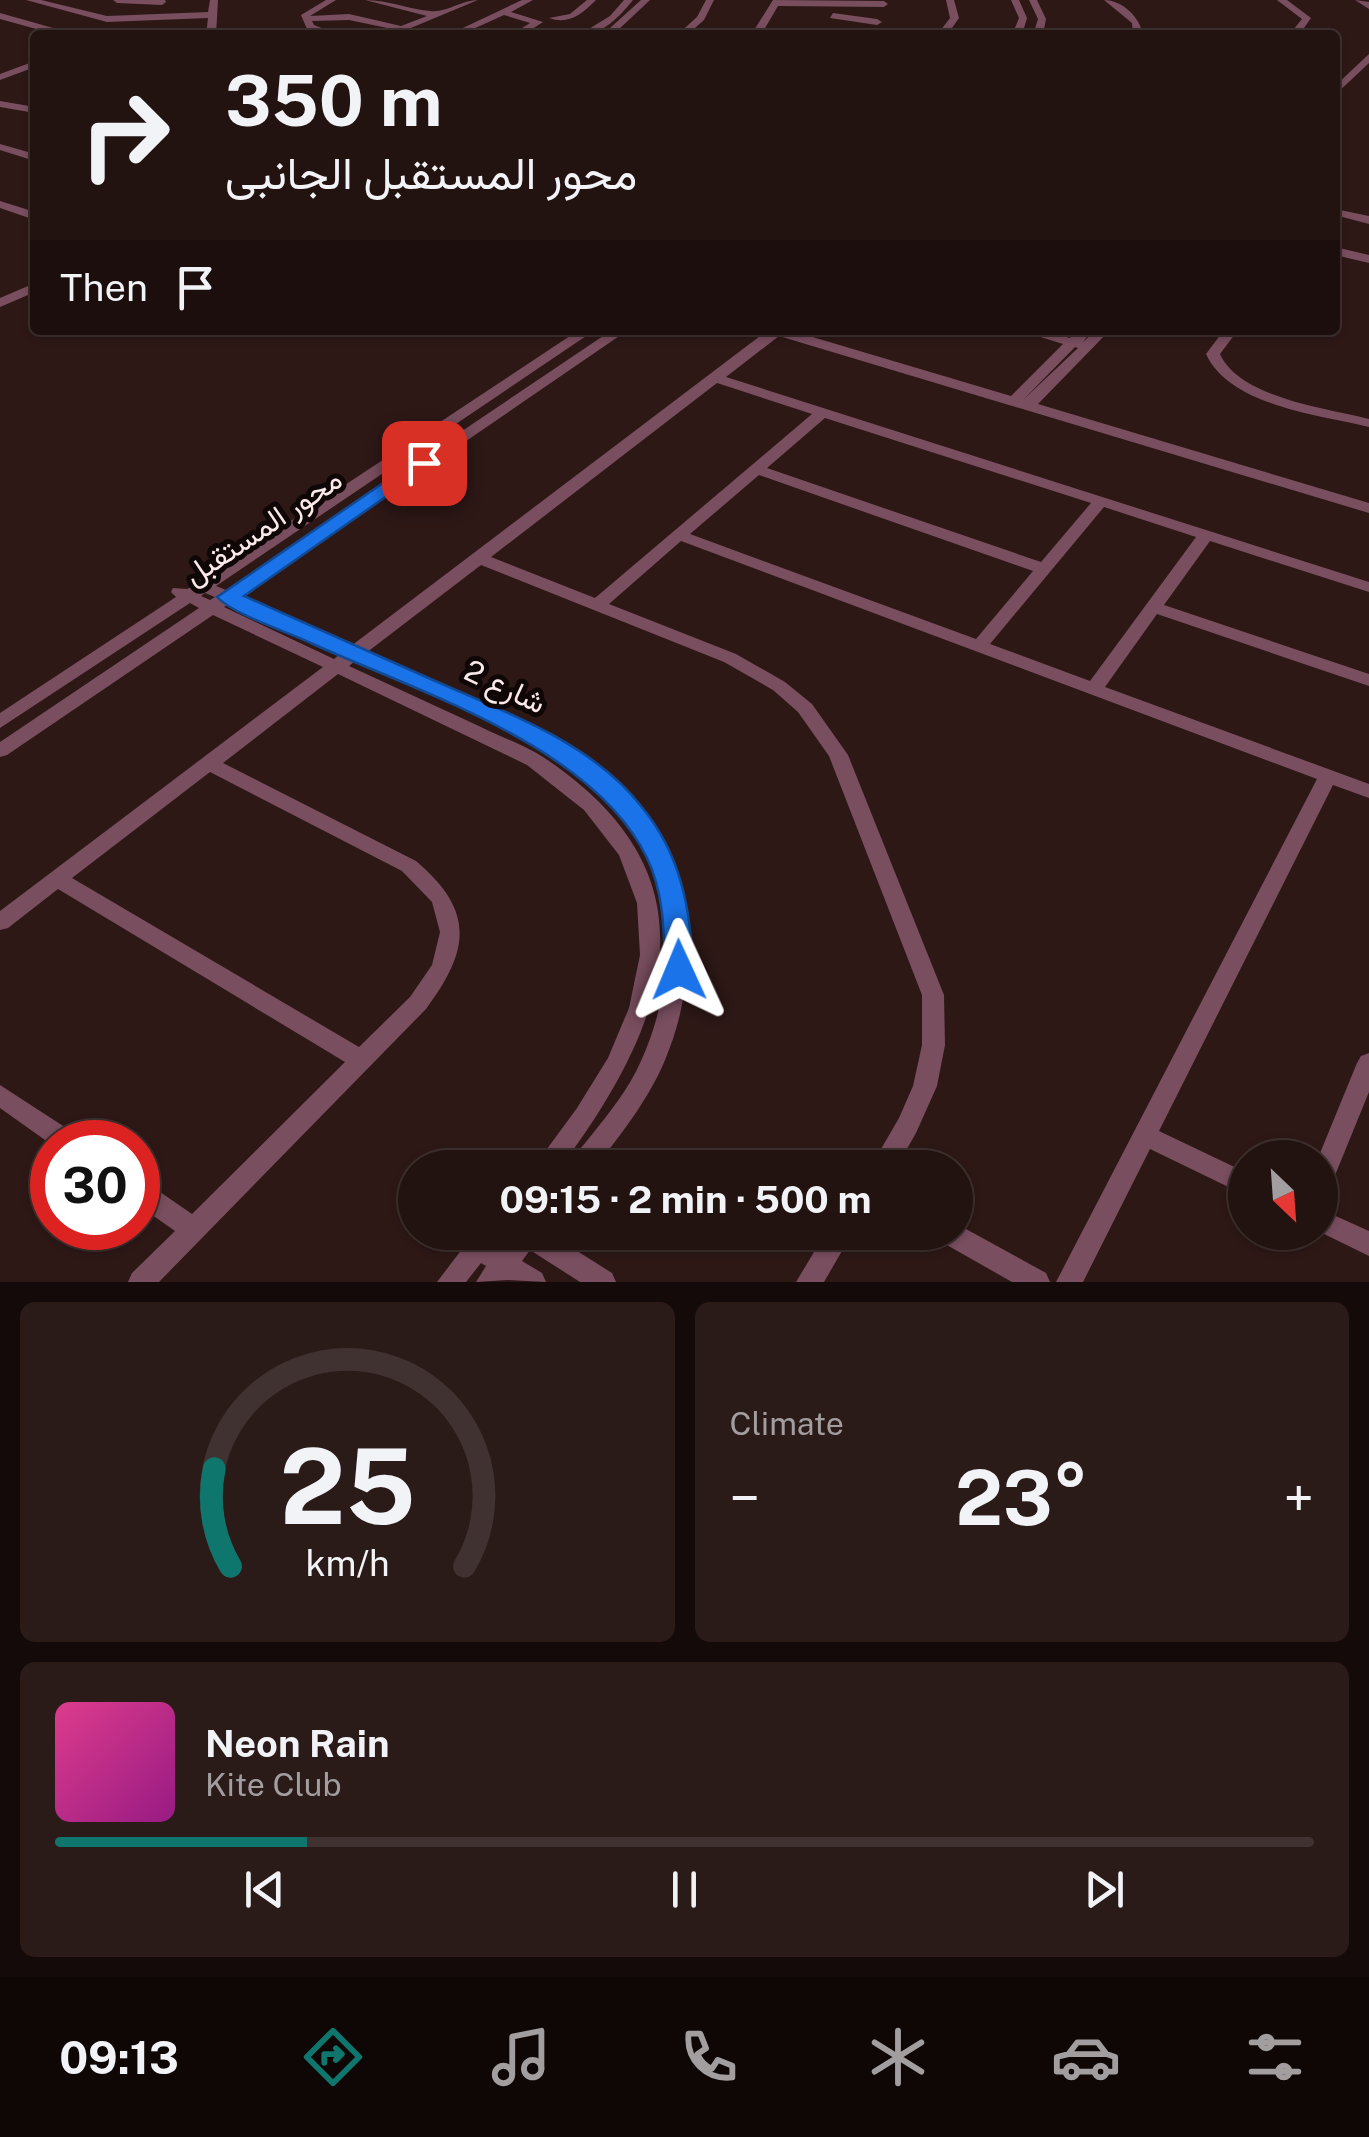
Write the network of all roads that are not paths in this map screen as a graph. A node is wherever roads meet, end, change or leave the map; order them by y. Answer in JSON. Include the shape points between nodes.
{"nodes":[{"id":1,"x":30,"y":0,"type":"edge"},
{"id":2,"x":118,"y":0,"type":"edge"},
{"id":3,"x":214,"y":0,"type":"edge"},
{"id":4,"x":332,"y":0,"type":"edge"},
{"id":5,"x":368,"y":0,"type":"edge"},
{"id":6,"x":474,"y":0,"type":"edge"},
{"id":7,"x":529,"y":0,"type":"edge"},
{"id":8,"x":592,"y":0,"type":"edge"},
{"id":9,"x":629,"y":0,"type":"edge"},
{"id":10,"x":646,"y":0,"type":"edge"},
{"id":11,"x":710,"y":0,"type":"edge"},
{"id":12,"x":950,"y":0,"type":"edge"},
{"id":13,"x":1015,"y":0,"type":"edge"},
{"id":14,"x":1024,"y":0,"type":"edge"},
{"id":15,"x":1033,"y":0,"type":"edge"},
{"id":16,"x":1041,"y":0,"type":"edge"},
{"id":17,"x":1108,"y":0,"type":"edge"},
{"id":18,"x":1281,"y":0,"type":"edge"},
{"id":19,"x":1359,"y":0,"type":"edge"},
{"id":20,"x":162,"y":1,"type":"edge"},
{"id":21,"x":883,"y":2,"type":"edge"},
{"id":22,"x":1369,"y":2,"type":"edge"},
{"id":23,"x":776,"y":6,"type":"edge"},
{"id":24,"x":506,"y":13,"type":"junction"},
{"id":25,"x":212,"y":15,"type":"junction"},
{"id":26,"x":0,"y":16,"type":"edge"},
{"id":27,"x":436,"y":16,"type":"junction"},
{"id":28,"x":159,"y":18,"type":"junction"},
{"id":29,"x":553,"y":18,"type":"dead end"},
{"id":30,"x":306,"y":19,"type":"junction"},
{"id":31,"x":878,"y":22,"type":"junction"},
{"id":32,"x":402,"y":29,"type":"joint"},
{"id":33,"x":50,"y":30,"type":"edge"},
{"id":34,"x":212,"y":30,"type":"edge"},
{"id":35,"x":316,"y":30,"type":"edge"},
{"id":36,"x":465,"y":30,"type":"edge"},
{"id":37,"x":524,"y":30,"type":"edge"},
{"id":38,"x":593,"y":30,"type":"edge"},
{"id":39,"x":612,"y":30,"type":"edge"},
{"id":40,"x":687,"y":30,"type":"edge"},
{"id":41,"x":759,"y":30,"type":"edge"},
{"id":42,"x":865,"y":30,"type":"edge"},
{"id":43,"x":946,"y":30,"type":"edge"},
{"id":44,"x":1019,"y":30,"type":"edge"},
{"id":45,"x":1029,"y":30,"type":"edge"},
{"id":46,"x":1039,"y":30,"type":"edge"},
{"id":47,"x":1047,"y":30,"type":"edge"},
{"id":48,"x":1137,"y":30,"type":"edge"},
{"id":49,"x":1298,"y":30,"type":"edge"},
{"id":50,"x":1369,"y":46,"type":"edge"},
{"id":51,"x":1369,"y":57,"type":"edge"},
{"id":52,"x":30,"y":66,"type":"edge"},
{"id":53,"x":1340,"y":75,"type":"edge"},
{"id":54,"x":0,"y":76,"type":"edge"},
{"id":55,"x":1340,"y":87,"type":"edge"},
{"id":56,"x":0,"y":102,"type":"edge"},
{"id":57,"x":30,"y":106,"type":"edge"},
{"id":58,"x":0,"y":147,"type":"edge"},
{"id":59,"x":30,"y":156,"type":"edge"},
{"id":60,"x":0,"y":204,"type":"edge"},
{"id":61,"x":1340,"y":211,"type":"edge"},
{"id":62,"x":30,"y":214,"type":"edge"},
{"id":63,"x":1369,"y":218,"type":"edge"},
{"id":64,"x":1340,"y":252,"type":"edge"},
{"id":65,"x":1369,"y":259,"type":"edge"},
{"id":66,"x":30,"y":289,"type":"edge"},
{"id":67,"x":2,"y":301,"type":"edge"},
{"id":68,"x":569,"y":335,"type":"edge"},
{"id":69,"x":581,"y":335,"type":"edge"},
{"id":70,"x":599,"y":335,"type":"edge"},
{"id":71,"x":613,"y":335,"type":"edge"},
{"id":72,"x":770,"y":335,"type":"edge"},
{"id":73,"x":794,"y":335,"type":"edge"},
{"id":74,"x":826,"y":335,"type":"edge"},
{"id":75,"x":1043,"y":335,"type":"edge"},
{"id":76,"x":1083,"y":335,"type":"edge"},
{"id":77,"x":1095,"y":335,"type":"edge"},
{"id":78,"x":1227,"y":335,"type":"edge"},
{"id":79,"x":1080,"y":345,"type":"junction"},
{"id":80,"x":714,"y":378,"type":"junction"},
{"id":81,"x":1025,"y":399,"type":"junction"},
{"id":82,"x":822,"y":412,"type":"junction"},
{"id":83,"x":1369,"y":423,"type":"edge"},
{"id":84,"x":756,"y":469,"type":"junction"},
{"id":85,"x":1369,"y":497,"type":"edge"},
{"id":86,"x":1101,"y":501,"type":"junction"},
{"id":87,"x":1369,"y":508,"type":"edge"},
{"id":88,"x":679,"y":535,"type":"junction"},
{"id":89,"x":1206,"y":535,"type":"junction"},
{"id":90,"x":478,"y":558,"type":"junction"},
{"id":91,"x":1044,"y":569,"type":"junction"},
{"id":92,"x":1369,"y":587,"type":"edge"},
{"id":93,"x":203,"y":594,"type":"junction"},
{"id":94,"x":597,"y":606,"type":"junction"},
{"id":95,"x":1154,"y":607,"type":"junction"},
{"id":96,"x":979,"y":646,"type":"junction"},
{"id":97,"x":344,"y":659,"type":"junction"},
{"id":98,"x":1369,"y":680,"type":"edge"},
{"id":99,"x":1094,"y":689,"type":"junction"},
{"id":100,"x":0,"y":709,"type":"edge"},
{"id":101,"x":0,"y":722,"type":"edge"},
{"id":102,"x":0,"y":737,"type":"edge"},
{"id":103,"x":0,"y":751,"type":"edge"},
{"id":104,"x":208,"y":763,"type":"junction"},
{"id":105,"x":1328,"y":776,"type":"junction"},
{"id":106,"x":1369,"y":791,"type":"edge"},
{"id":107,"x":57,"y":878,"type":"junction"},
{"id":108,"x":0,"y":922,"type":"edge"},
{"id":109,"x":361,"y":1060,"type":"junction"},
{"id":110,"x":1369,"y":1062,"type":"edge"},
{"id":111,"x":0,"y":1095,"type":"edge"},
{"id":112,"x":36,"y":1120,"type":"edge"},
{"id":113,"x":1144,"y":1135,"type":"junction"},
{"id":114,"x":1337,"y":1140,"type":"edge"},
{"id":115,"x":559,"y":1150,"type":"edge"},
{"id":116,"x":593,"y":1150,"type":"edge"},
{"id":117,"x":893,"y":1150,"type":"edge"},
{"id":118,"x":1228,"y":1176,"type":"edge"},
{"id":119,"x":160,"y":1206,"type":"edge"},
{"id":120,"x":1338,"y":1229,"type":"edge"},
{"id":121,"x":193,"y":1230,"type":"junction"},
{"id":122,"x":1369,"y":1244,"type":"edge"},
{"id":123,"x":973,"y":1246,"type":"edge"},
{"id":124,"x":477,"y":1250,"type":"edge"},
{"id":125,"x":514,"y":1250,"type":"edge"},
{"id":126,"x":553,"y":1250,"type":"edge"},
{"id":127,"x":829,"y":1250,"type":"edge"},
{"id":128,"x":496,"y":1273,"type":"edge"},
{"id":129,"x":141,"y":1282,"type":"edge"},
{"id":130,"x":450,"y":1282,"type":"edge"},
{"id":131,"x":534,"y":1282,"type":"edge"},
{"id":132,"x":603,"y":1282,"type":"edge"},
{"id":133,"x":809,"y":1282,"type":"edge"},
{"id":134,"x":1037,"y":1282,"type":"edge"},
{"id":135,"x":1069,"y":1282,"type":"edge"}],
"edges":[{"from":1,"to":28,"type":"street","via":[[100,18]]},
{"from":2,"to":20,"type":"street"},
{"from":3,"to":25,"type":"street"},
{"from":4,"to":30,"type":"street","via":[[310,9]]},
{"from":5,"to":27,"type":"street"},
{"from":6,"to":27,"type":"street"},
{"from":7,"to":24,"type":"street"},
{"from":8,"to":29,"type":"street","via":[[572,17]]},
{"from":9,"to":38,"type":"street"},
{"from":10,"to":39,"type":"street"},
{"from":11,"to":40,"type":"street"},
{"from":12,"to":43,"type":"street","via":[[955,18]]},
{"from":13,"to":44,"type":"street","via":[[1023,18]]},
{"from":14,"to":45,"type":"street"},
{"from":15,"to":46,"type":"street"},
{"from":16,"to":47,"type":"street"},
{"from":17,"to":48,"type":"street"},
{"from":18,"to":49,"type":"street","via":[[1307,18]]},
{"from":19,"to":22,"type":"street"},
{"from":20,"to":28,"type":"street"},
{"from":21,"to":23,"type":"street"},
{"from":21,"to":31,"type":"street"},
{"from":23,"to":31,"type":"street"},
{"from":23,"to":41,"type":"street"},
{"from":24,"to":36,"type":"street"},
{"from":24,"to":37,"type":"street","via":[[538,22]]},
{"from":25,"to":28,"type":"street"},
{"from":25,"to":34,"type":"street"},
{"from":26,"to":33,"type":"street"},
{"from":27,"to":32,"type":"street"},
{"from":30,"to":32,"type":"street","via":[[354,18]]},
{"from":30,"to":35,"type":"street"},
{"from":31,"to":42,"type":"street"},
{"from":50,"to":53,"type":"street"},
{"from":51,"to":55,"type":"street"},
{"from":52,"to":54,"type":"street"},
{"from":56,"to":57,"type":"street"},
{"from":58,"to":59,"type":"street"},
{"from":60,"to":62,"type":"street"},
{"from":61,"to":63,"type":"street"},
{"from":64,"to":65,"type":"street"},
{"from":66,"to":67,"type":"street"},
{"from":68,"to":93,"type":"street"},
{"from":69,"to":93,"type":"street","name":"محور المستقبل"},
{"from":70,"to":93,"type":"street","name":"محور المستقبل"},
{"from":71,"to":93,"type":"street"},
{"from":72,"to":80,"type":"street"},
{"from":73,"to":81,"type":"street"},
{"from":74,"to":81,"type":"street"},
{"from":75,"to":79,"type":"street"},
{"from":76,"to":79,"type":"street"},
{"from":77,"to":79,"type":"street"},
{"from":78,"to":83,"type":"street","via":[[1213,354],[1230,380]]},
{"from":79,"to":81,"type":"street"},
{"from":80,"to":82,"type":"street"},
{"from":80,"to":90,"type":"street"},
{"from":81,"to":85,"type":"street"},
{"from":81,"to":87,"type":"street"},
{"from":82,"to":84,"type":"street"},
{"from":82,"to":86,"type":"street"},
{"from":84,"to":88,"type":"street"},
{"from":84,"to":91,"type":"street"},
{"from":86,"to":89,"type":"street"},
{"from":86,"to":91,"type":"street"},
{"from":88,"to":94,"type":"street"},
{"from":88,"to":96,"type":"street"},
{"from":89,"to":92,"type":"street"},
{"from":89,"to":95,"type":"street"},
{"from":90,"to":94,"type":"street"},
{"from":90,"to":97,"type":"street"},
{"from":91,"to":96,"type":"street"},
{"from":93,"to":97,"type":"street","name":"شارع 2"},
{"from":93,"to":100,"type":"street"},
{"from":93,"to":101,"type":"street","name":"محور المستقبل"},
{"from":93,"to":102,"type":"street","name":"محور المستقبل"},
{"from":93,"to":103,"type":"street"},
{"from":94,"to":117,"type":"street","via":[[764,676],[805,708],[838,754],[933,996],[932,1070]]},
{"from":95,"to":98,"type":"street"},
{"from":95,"to":99,"type":"street"},
{"from":96,"to":99,"type":"street"},
{"from":97,"to":104,"type":"street"},
{"from":97,"to":115,"type":"street","name":"شارع 2","via":[[559,776],[601,814],[632,861],[651,945],[643,1007],[616,1072]]},
{"from":97,"to":116,"type":"street","name":"شارع 2","via":[[558,748],[616,793],[661,860],[680,941],[674,1000],[653,1062]]},
{"from":99,"to":105,"type":"street"},
{"from":104,"to":107,"type":"street"},
{"from":104,"to":109,"type":"street","via":[[409,866],[445,902],[452,926],[438,978]]},
{"from":105,"to":106,"type":"street"},
{"from":105,"to":113,"type":"street"},
{"from":107,"to":108,"type":"street"},
{"from":107,"to":109,"type":"street"},
{"from":109,"to":121,"type":"street"},
{"from":110,"to":114,"type":"street"},
{"from":111,"to":112,"type":"street"},
{"from":113,"to":118,"type":"street"},
{"from":113,"to":135,"type":"street"},
{"from":119,"to":121,"type":"street"},
{"from":120,"to":122,"type":"street"},
{"from":121,"to":129,"type":"street"},
{"from":123,"to":134,"type":"street"},
{"from":124,"to":130,"type":"street"},
{"from":125,"to":128,"type":"street"},
{"from":126,"to":132,"type":"street"},
{"from":127,"to":133,"type":"street"},
{"from":128,"to":131,"type":"street"}]}
